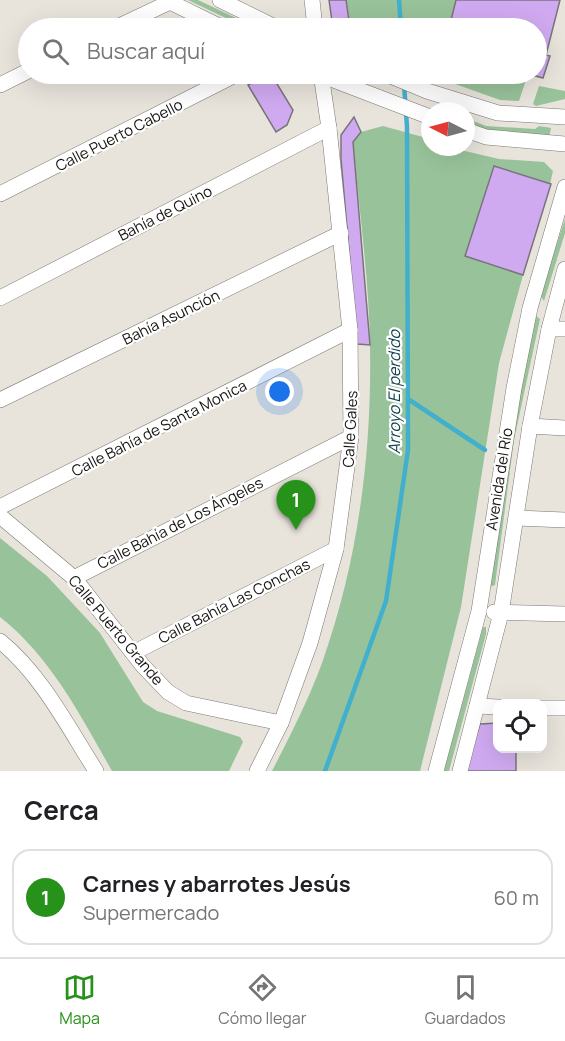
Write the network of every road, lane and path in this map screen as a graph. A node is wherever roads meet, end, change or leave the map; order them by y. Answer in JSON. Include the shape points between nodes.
{"nodes":[{"id":1,"x":220,"y":0,"type":"edge"},
{"id":2,"x":312,"y":0,"type":"edge"},
{"id":3,"x":168,"y":1,"type":"edge"},
{"id":4,"x":135,"y":18,"type":"edge"},
{"id":5,"x":203,"y":18,"type":"edge"},
{"id":6,"x":257,"y":18,"type":"edge"},
{"id":7,"x":314,"y":18,"type":"edge"},
{"id":8,"x":18,"y":76,"type":"edge"},
{"id":9,"x":217,"y":84,"type":"edge"},
{"id":10,"x":322,"y":84,"type":"edge"},
{"id":11,"x":343,"y":84,"type":"edge"},
{"id":12,"x":412,"y":84,"type":"edge"},
{"id":13,"x":0,"y":85,"type":"edge"},
{"id":14,"x":432,"y":92,"type":"junction"},
{"id":15,"x":430,"y":102,"type":"edge"},
{"id":16,"x":421,"y":113,"type":"edge"},
{"id":17,"x":565,"y":117,"type":"edge"},
{"id":18,"x":329,"y":128,"type":"junction"},
{"id":19,"x":475,"y":133,"type":"edge"},
{"id":20,"x":565,"y":144,"type":"edge"},
{"id":21,"x":565,"y":187,"type":"edge"},
{"id":22,"x":0,"y":194,"type":"edge"},
{"id":23,"x":341,"y":233,"type":"junction"},
{"id":24,"x":565,"y":269,"type":"edge"},
{"id":25,"x":0,"y":298,"type":"edge"},
{"id":26,"x":530,"y":308,"type":"junction"},
{"id":27,"x":552,"y":313,"type":"junction"},
{"id":28,"x":549,"y":329,"type":"junction"},
{"id":29,"x":565,"y":329,"type":"edge"},
{"id":30,"x":350,"y":330,"type":"junction"},
{"id":31,"x":0,"y":400,"type":"edge"},
{"id":32,"x":530,"y":426,"type":"junction"},
{"id":33,"x":565,"y":428,"type":"edge"},
{"id":34,"x":351,"y":437,"type":"junction"},
{"id":35,"x":0,"y":507,"type":"edge"},
{"id":36,"x":0,"y":516,"type":"edge"},
{"id":37,"x":517,"y":518,"type":"junction"},
{"id":38,"x":565,"y":520,"type":"edge"},
{"id":39,"x":336,"y":549,"type":"junction"},
{"id":40,"x":74,"y":578,"type":"junction"},
{"id":41,"x":479,"y":611,"type":"junction"},
{"id":42,"x":501,"y":613,"type":"junction"},
{"id":43,"x":565,"y":614,"type":"edge"},
{"id":44,"x":3,"y":650,"type":"edge"},
{"id":45,"x":133,"y":653,"type":"junction"},
{"id":46,"x":477,"y":706,"type":"junction"},
{"id":47,"x":493,"y":707,"type":"edge"},
{"id":48,"x":547,"y":708,"type":"edge"},
{"id":49,"x":565,"y":708,"type":"edge"},
{"id":50,"x":281,"y":723,"type":"junction"},
{"id":51,"x":96,"y":771,"type":"edge"},
{"id":52,"x":257,"y":771,"type":"edge"},
{"id":53,"x":436,"y":771,"type":"edge"},
{"id":54,"x":460,"y":771,"type":"edge"}],
"edges":[{"from":1,"to":6,"type":"street"},
{"from":2,"to":7,"type":"street"},
{"from":3,"to":4,"type":"street"},
{"from":3,"to":5,"type":"street"},
{"from":8,"to":13,"type":"street"},
{"from":9,"to":22,"type":"street","name":"Calle Puerto Cabello"},
{"from":10,"to":18,"type":"street","name":"Calle Gales"},
{"from":11,"to":16,"type":"street"},
{"from":12,"to":14,"type":"street"},
{"from":14,"to":15,"type":"street"},
{"from":14,"to":17,"type":"street","via":[[498,113]]},
{"from":18,"to":23,"type":"street","name":"Calle Gales"},
{"from":18,"to":25,"type":"street","name":"Bahía de Quino"},
{"from":19,"to":20,"type":"street"},
{"from":21,"to":26,"type":"street","name":"Avenida del Río"},
{"from":23,"to":30,"type":"street","name":"Calle Gales"},
{"from":23,"to":31,"type":"street","name":"Bahía Asunción"},
{"from":24,"to":27,"type":"street","name":"Avenida del Río"},
{"from":26,"to":27,"type":"street"},
{"from":26,"to":41,"type":"street","name":"Avenida del Río"},
{"from":27,"to":28,"type":"street","name":"Avenida del Río"},
{"from":28,"to":29,"type":"street"},
{"from":28,"to":32,"type":"street","name":"Avenida del Río"},
{"from":30,"to":34,"type":"street","name":"Calle Gales"},
{"from":30,"to":35,"type":"street","name":"Calle Bahía de Santa Monica"},
{"from":32,"to":33,"type":"street"},
{"from":32,"to":37,"type":"street","name":"Avenida del Río"},
{"from":34,"to":39,"type":"street","name":"Calle Gales"},
{"from":34,"to":40,"type":"street","name":"Calle Bahía de Los Ángeles"},
{"from":36,"to":40,"type":"street","name":"Calle Puerto Grande"},
{"from":37,"to":38,"type":"street"},
{"from":37,"to":42,"type":"street","name":"Avenida del Río"},
{"from":39,"to":45,"type":"street","name":"Calle Bahía Las Conchas"},
{"from":39,"to":50,"type":"street","name":"Calle Gales","via":[[310,643]]},
{"from":40,"to":45,"type":"street","name":"Calle Puerto Grande"},
{"from":41,"to":42,"type":"street"},
{"from":41,"to":53,"type":"street","name":"Avenida del Río"},
{"from":42,"to":43,"type":"street"},
{"from":42,"to":46,"type":"street","name":"Avenida del Río"},
{"from":44,"to":51,"type":"street","via":[[51,699]]},
{"from":45,"to":50,"type":"street","name":"Calle Puerto Grande","via":[[168,692],[186,703]]},
{"from":46,"to":47,"type":"street"},
{"from":46,"to":54,"type":"street","name":"Avenida del Río"},
{"from":48,"to":49,"type":"street"},
{"from":50,"to":52,"type":"street","name":"Calle Gales"}]}
